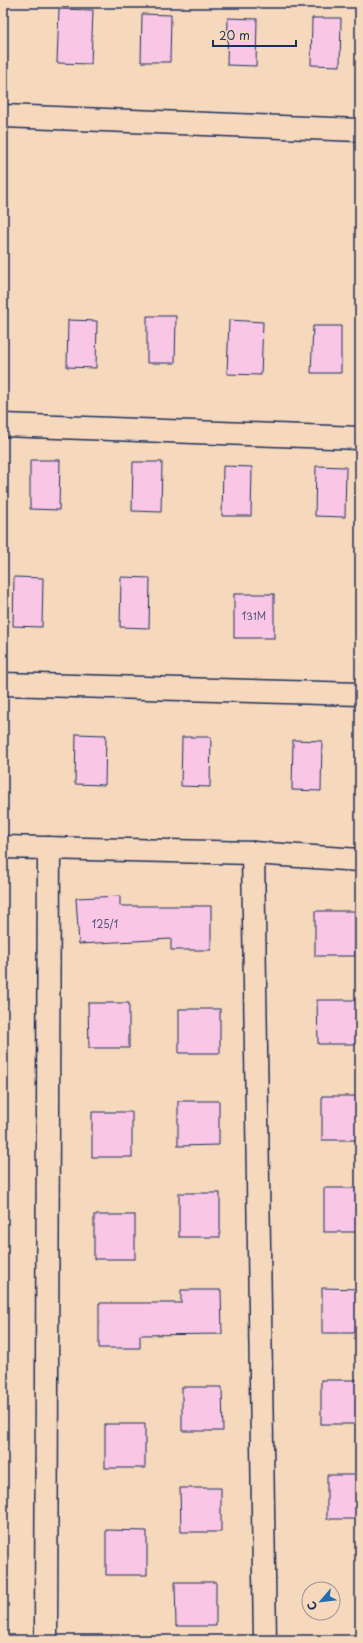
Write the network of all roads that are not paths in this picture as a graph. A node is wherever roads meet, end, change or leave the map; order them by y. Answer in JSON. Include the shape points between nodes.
{"nodes":[{"id":1,"x":3,"y":116,"type":"edge"},
{"id":2,"x":360,"y":130,"type":"edge"},
{"id":3,"x":3,"y":425,"type":"edge"},
{"id":4,"x":360,"y":438,"type":"edge"},
{"id":5,"x":3,"y":684,"type":"edge"},
{"id":6,"x":360,"y":694,"type":"edge"},
{"id":7,"x":3,"y":847,"type":"edge"},
{"id":8,"x":49,"y":848,"type":"junction"},
{"id":9,"x":253,"y":853,"type":"junction"},
{"id":10,"x":360,"y":860,"type":"edge"},
{"id":11,"x":46,"y":1640,"type":"edge"},
{"id":12,"x":265,"y":1640,"type":"edge"}],
"edges":[{"from":1,"to":2,"type":"street"},
{"from":3,"to":4,"type":"street"},
{"from":5,"to":6,"type":"street"},
{"from":7,"to":8,"type":"street"},
{"from":8,"to":9,"type":"street"},
{"from":8,"to":11,"type":"street"},
{"from":9,"to":10,"type":"street"},
{"from":9,"to":12,"type":"street"}]}
